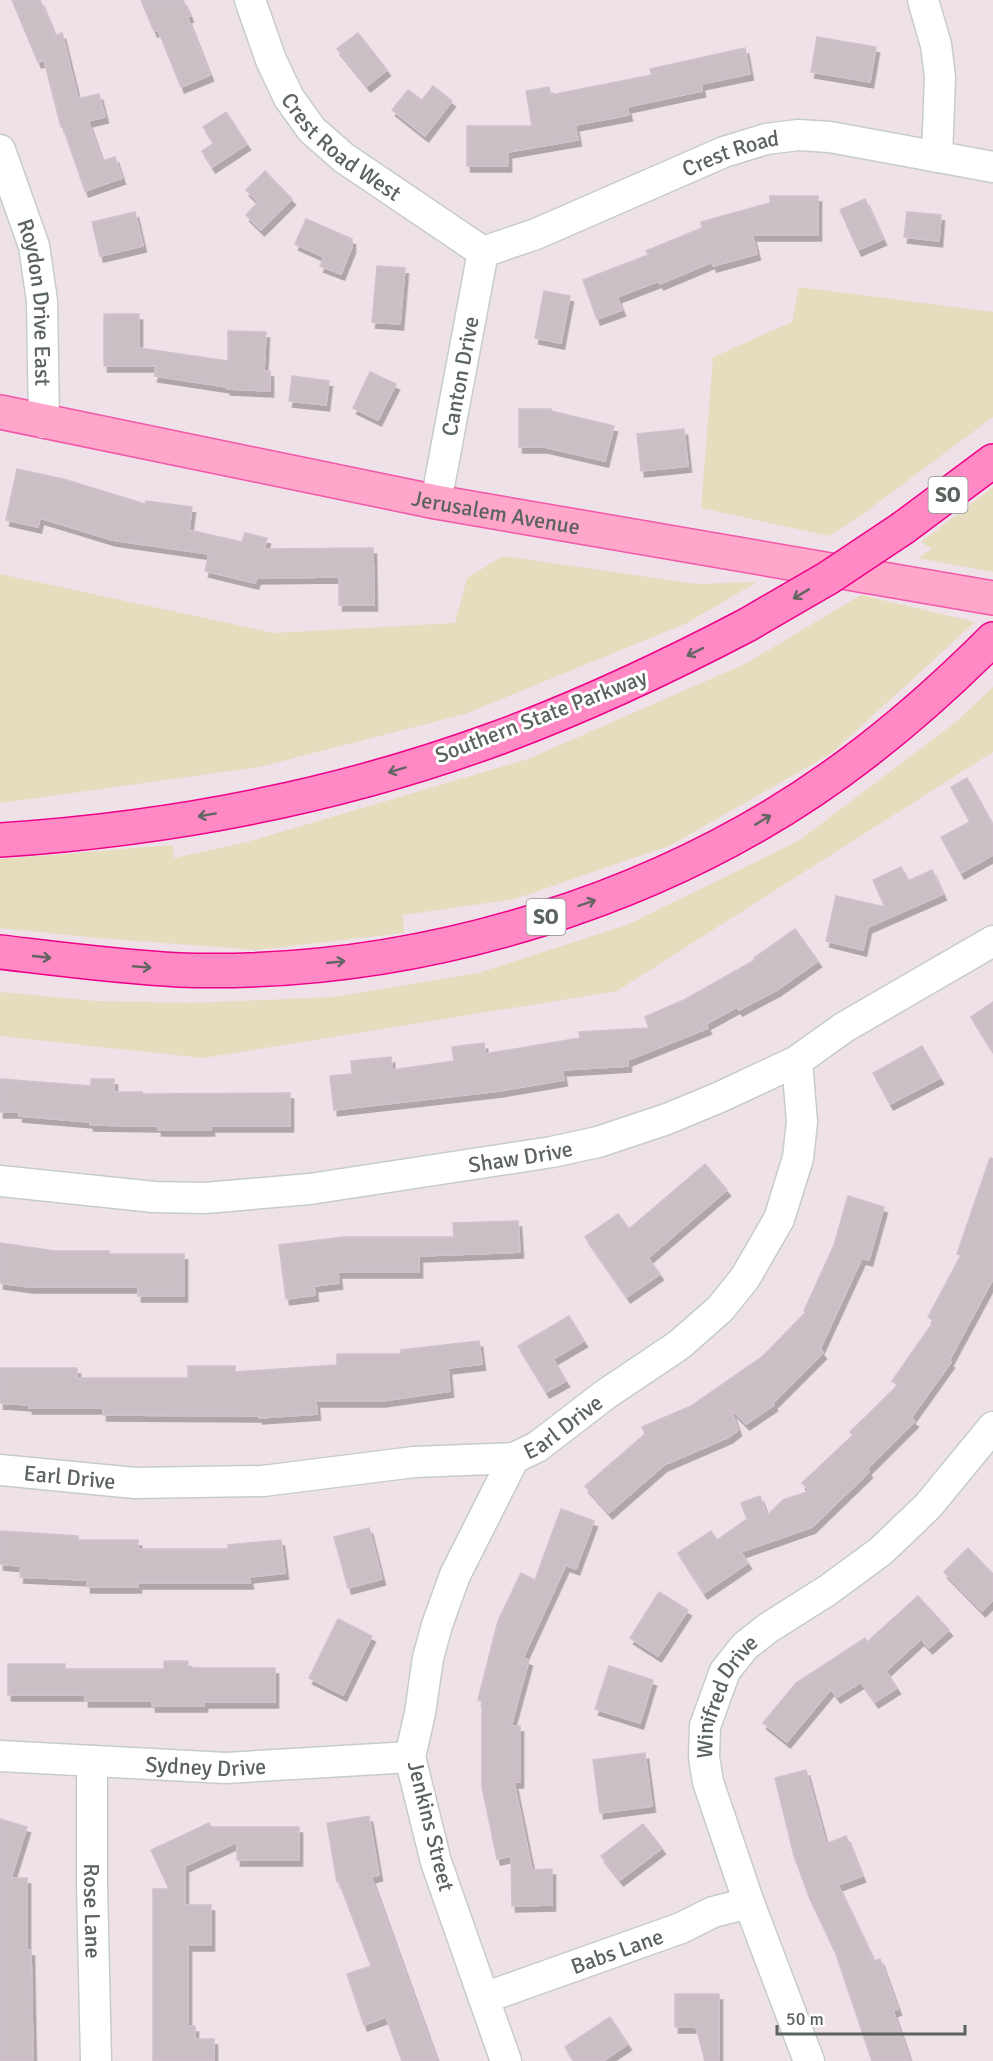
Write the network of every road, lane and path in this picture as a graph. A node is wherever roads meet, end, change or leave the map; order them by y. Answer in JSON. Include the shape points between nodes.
{"nodes":[{"id":1,"x":250,"y":0,"type":"edge"},
{"id":2,"x":922,"y":0,"type":"edge"},
{"id":3,"x":0,"y":150,"type":"edge"},
{"id":4,"x":937,"y":157,"type":"junction"},
{"id":5,"x":993,"y":168,"type":"edge"},
{"id":6,"x":483,"y":252,"type":"junction"},
{"id":7,"x":0,"y":412,"type":"edge"},
{"id":8,"x":44,"y":423,"type":"junction"},
{"id":9,"x":993,"y":461,"type":"edge"},
{"id":10,"x":436,"y":502,"type":"junction"},
{"id":11,"x":993,"y":598,"type":"edge"},
{"id":12,"x":993,"y":639,"type":"edge"},
{"id":13,"x":0,"y":840,"type":"edge"},
{"id":14,"x":993,"y":941,"type":"edge"},
{"id":15,"x":0,"y":952,"type":"edge"},
{"id":16,"x":797,"y":1061,"type":"junction"},
{"id":17,"x":0,"y":1181,"type":"edge"},
{"id":18,"x":993,"y":1427,"type":"edge"},
{"id":19,"x":514,"y":1458,"type":"junction"},
{"id":20,"x":0,"y":1470,"type":"edge"},
{"id":21,"x":0,"y":1756,"type":"edge"},
{"id":22,"x":410,"y":1757,"type":"junction"},
{"id":23,"x":92,"y":1761,"type":"junction"},
{"id":24,"x":749,"y":1903,"type":"junction"},
{"id":25,"x":484,"y":1998,"type":"junction"},
{"id":26,"x":96,"y":2061,"type":"edge"},
{"id":27,"x":506,"y":2061,"type":"edge"},
{"id":28,"x":809,"y":2061,"type":"edge"}],
"edges":[{"from":1,"to":6,"type":"street","name":"Crest Road West","via":[[289,98],[312,129],[344,158]]},
{"from":2,"to":4,"type":"street","via":[[936,45],[940,77]]},
{"from":3,"to":8,"type":"street","name":"Roydon Drive East","via":[[34,246],[42,301]]},
{"from":4,"to":5,"type":"street","name":"Crest Road"},
{"from":4,"to":6,"type":"street","name":"Crest Road","via":[[830,137],[798,135],[765,140],[724,152],[536,234]]},
{"from":6,"to":10,"type":"street","name":"Canton Drive"},
{"from":7,"to":8,"type":"main road","name":"Jerusalem Avenue"},
{"from":8,"to":10,"type":"main road","name":"Jerusalem Avenue"},
{"from":9,"to":13,"type":"highway","name":"Southern State Parkway","number":"SO","one_way":true,"bridge":true,"via":[[903,528],[747,625],[627,685],[484,742],[363,780],[273,802],[92,832]]},
{"from":10,"to":11,"type":"main road","name":"Jerusalem Avenue"},
{"from":15,"to":12,"type":"highway","number":"SO","one_way":true,"via":[[168,969],[233,969],[356,960],[495,932],[596,900],[647,879],[737,836],[788,806],[866,752]]},
{"from":14,"to":16,"type":"street","name":"Shaw Drive","via":[[843,1028]]},
{"from":16,"to":17,"type":"street","name":"Shaw Drive","via":[[699,1106],[598,1142],[310,1189],[205,1198],[154,1197]]},
{"from":16,"to":19,"type":"street","name":"Earl Drive","via":[[802,1122],[798,1158],[779,1219],[745,1278],[720,1309],[679,1345],[537,1447]]},
{"from":18,"to":24,"type":"street","name":"Winifred Drive","via":[[928,1506],[881,1551],[768,1628],[745,1646],[725,1671],[705,1726],[704,1757],[708,1782]]},
{"from":19,"to":20,"type":"street","name":"Earl Drive","via":[[414,1462],[263,1481],[135,1483]]},
{"from":19,"to":22,"type":"street","name":"Jenkins Street","via":[[456,1575],[437,1625]]},
{"from":21,"to":23,"type":"street","name":"Sydney Drive"},
{"from":22,"to":23,"type":"street","name":"Sydney Drive","via":[[226,1768]]},
{"from":22,"to":25,"type":"street","name":"Jenkins Street","via":[[435,1862]]},
{"from":23,"to":26,"type":"street","name":"Rose Lane"},
{"from":24,"to":25,"type":"street","name":"Babs Lane","via":[[713,1912],[681,1928]]},
{"from":24,"to":28,"type":"street","name":"Winifred Drive"},
{"from":25,"to":27,"type":"street","name":"Jenkins Street"}]}
